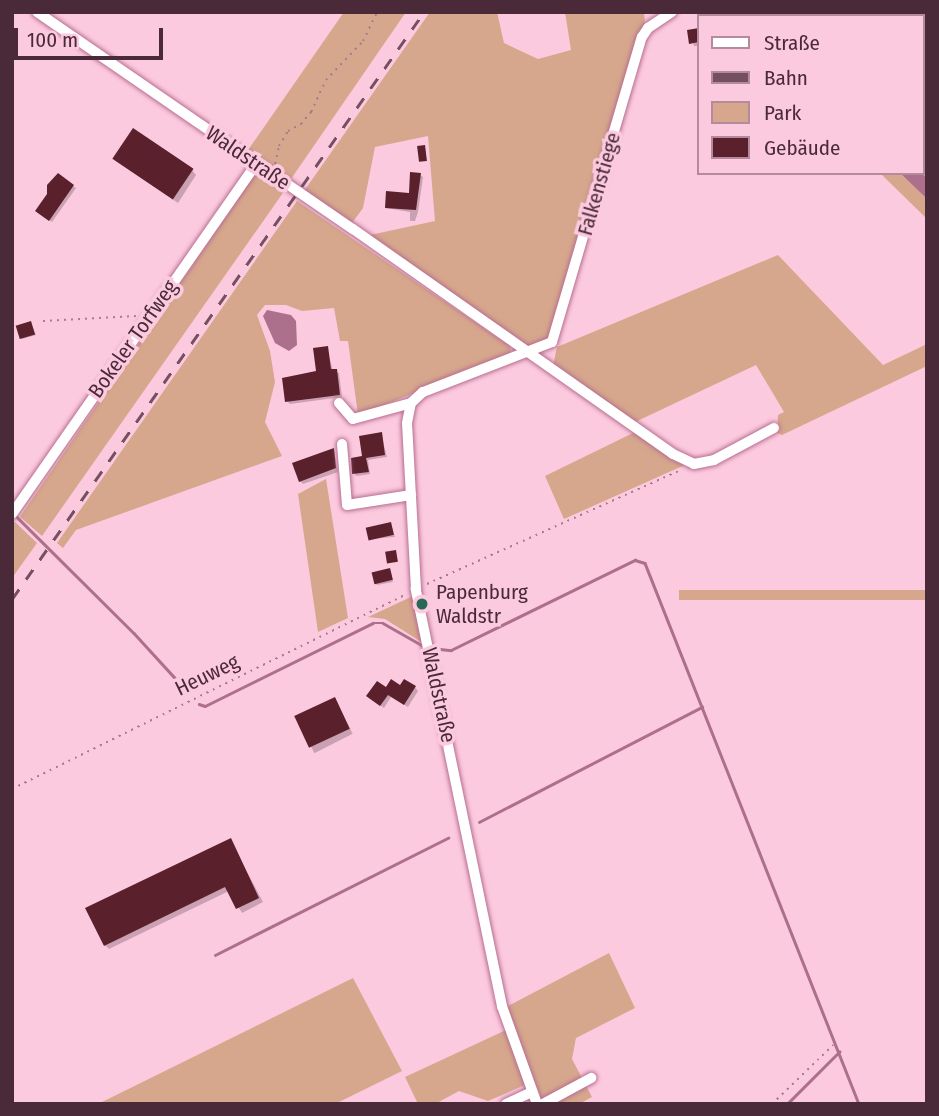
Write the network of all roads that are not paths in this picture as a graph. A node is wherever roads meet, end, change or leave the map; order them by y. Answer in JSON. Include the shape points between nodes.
{"nodes":[{"id":1,"x":37,"y":12,"type":"edge"},
{"id":2,"x":672,"y":12,"type":"edge"},
{"id":3,"x":256,"y":164,"type":"junction"},
{"id":4,"x":526,"y":354,"type":"junction"},
{"id":5,"x":339,"y":403,"type":"dead end"},
{"id":6,"x":411,"y":403,"type":"junction"},
{"id":7,"x":774,"y":428,"type":"dead end"},
{"id":8,"x":342,"y":444,"type":"dead end"},
{"id":9,"x":411,"y":495,"type":"junction"},
{"id":10,"x":15,"y":510,"type":"edge"},
{"id":11,"x":591,"y":1078,"type":"dead end"},
{"id":12,"x":532,"y":1092,"type":"junction"},
{"id":13,"x":506,"y":1104,"type":"edge"},
{"id":14,"x":537,"y":1104,"type":"edge"},
{"id":15,"x":543,"y":1104,"type":"edge"}],
"edges":[{"from":1,"to":3,"type":"street","name":"Waldstraße"},
{"from":2,"to":4,"type":"street","name":"Falkenstiege","via":[[642,37],[552,342]]},
{"from":3,"to":4,"type":"street","name":"Waldstraße"},
{"from":3,"to":10,"type":"street","name":"Bokeler Torfweg"},
{"from":4,"to":6,"type":"street","via":[[423,392]]},
{"from":4,"to":7,"type":"street","name":"Waldstraße","via":[[694,464],[715,460]]},
{"from":5,"to":6,"type":"street","via":[[353,419]]},
{"from":6,"to":9,"type":"street","name":"Waldstraße","via":[[407,423]]},
{"from":8,"to":9,"type":"street","via":[[347,505]]},
{"from":9,"to":12,"type":"street","name":"Waldstraße","via":[[416,589],[502,1006]]},
{"from":11,"to":15,"type":"street"},
{"from":12,"to":13,"type":"street"},
{"from":12,"to":14,"type":"street","name":"Waldstraße"}]}
